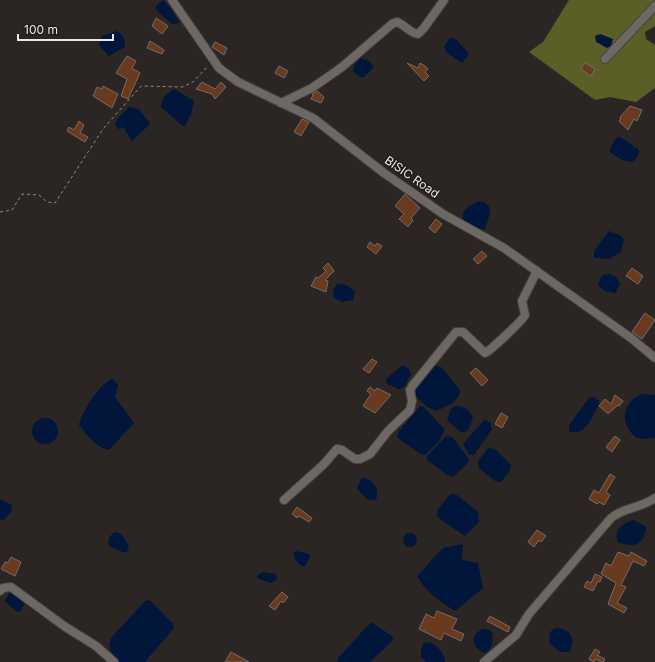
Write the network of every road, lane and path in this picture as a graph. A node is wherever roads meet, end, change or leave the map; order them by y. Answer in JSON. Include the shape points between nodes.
{"nodes":[{"id":1,"x":172,"y":0,"type":"edge"},
{"id":2,"x":444,"y":0,"type":"edge"},
{"id":3,"x":655,"y":6,"type":"edge"},
{"id":4,"x":605,"y":59,"type":"dead end"},
{"id":5,"x":214,"y":60,"type":"junction"},
{"id":6,"x":280,"y":103,"type":"junction"},
{"id":7,"x":0,"y":212,"type":"edge"},
{"id":8,"x":537,"y":271,"type":"junction"},
{"id":9,"x":655,"y":358,"type":"edge"},
{"id":10,"x":655,"y":498,"type":"edge"},
{"id":11,"x":284,"y":500,"type":"dead end"},
{"id":12,"x":0,"y":591,"type":"edge"},
{"id":13,"x":114,"y":662,"type":"edge"},
{"id":14,"x":484,"y":662,"type":"edge"}],
"edges":[{"from":1,"to":5,"type":"street","name":"BISIC Road"},
{"from":2,"to":6,"type":"street","via":[[418,34],[397,22],[392,24],[342,67],[312,88]]},
{"from":3,"to":4,"type":"street"},
{"from":5,"to":6,"type":"street","name":"BISIC Road","via":[[219,68],[238,82]]},
{"from":5,"to":7,"type":"path","via":[[193,82],[182,87],[141,86],[103,129],[55,203],[47,202],[39,195],[22,194],[12,210]]},
{"from":6,"to":8,"type":"street","name":"BISIC Road","via":[[313,118],[384,173],[443,214],[494,242]]},
{"from":8,"to":9,"type":"street","name":"BISIC Road"},
{"from":8,"to":11,"type":"street","via":[[524,294],[522,307],[525,315],[520,324],[485,353],[463,332],[456,332],[410,390],[410,410],[388,431],[370,454],[355,459],[337,449],[324,465]]},
{"from":10,"to":14,"type":"street","via":[[611,518],[529,614],[516,635]]},
{"from":12,"to":13,"type":"street","via":[[11,587],[96,646]]}]}
